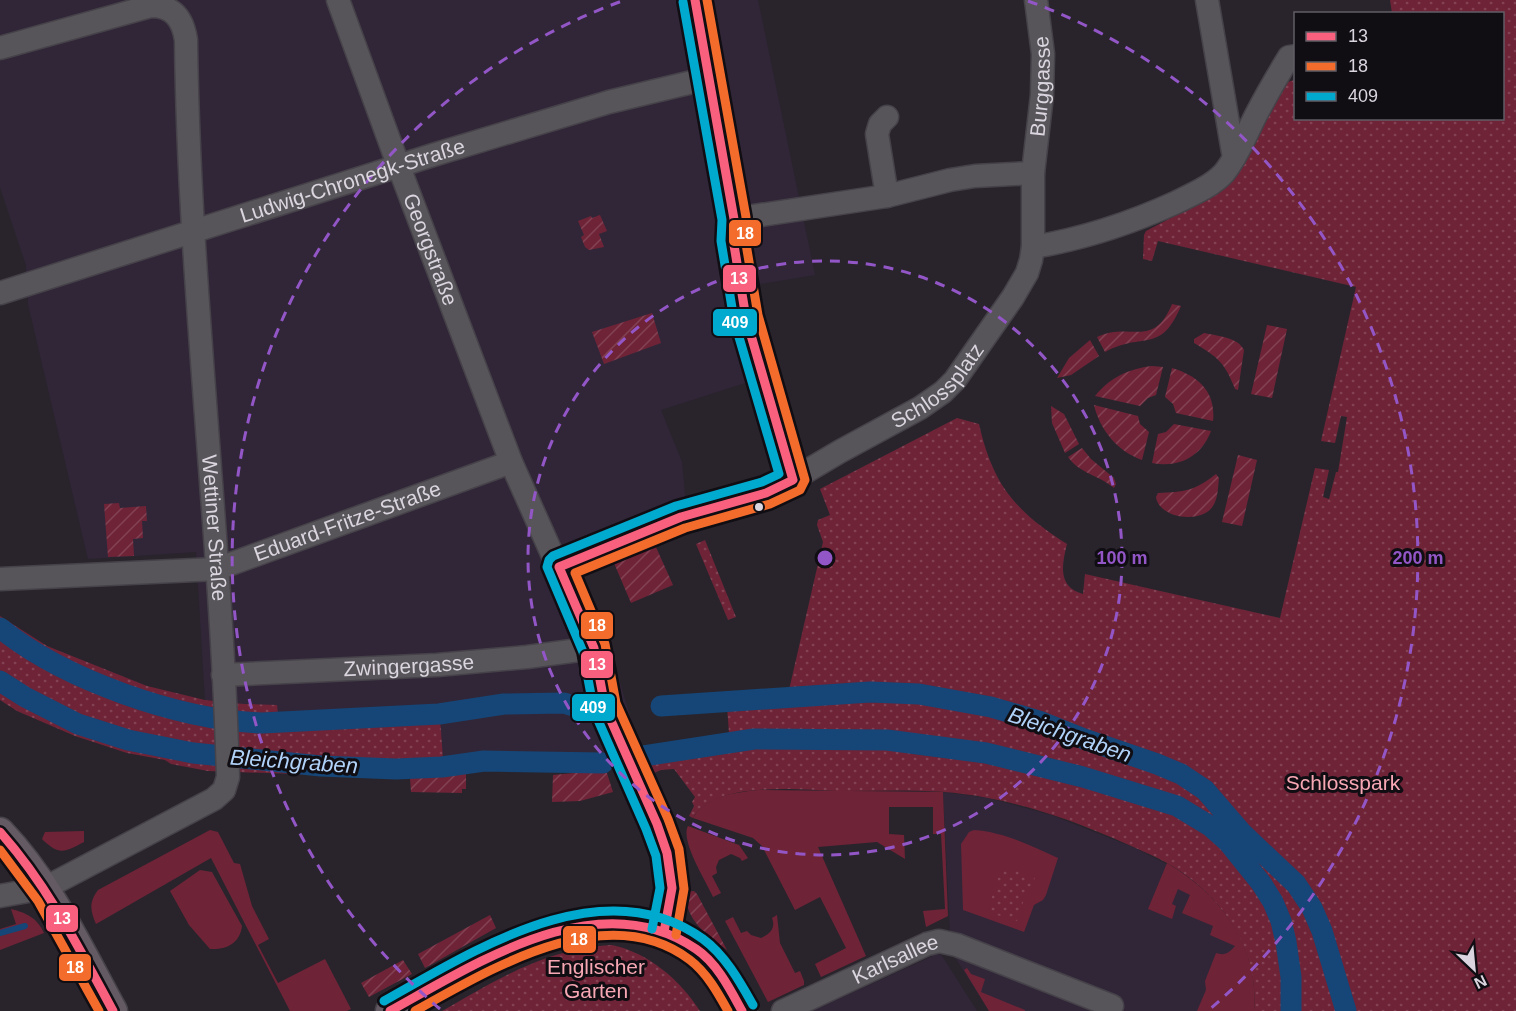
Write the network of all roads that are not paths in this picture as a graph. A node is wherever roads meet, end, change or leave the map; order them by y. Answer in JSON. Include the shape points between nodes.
{"nodes":[{"id":1,"x":338,"y":0,"type":"edge"},
{"id":2,"x":695,"y":0,"type":"edge"},
{"id":3,"x":1036,"y":0,"type":"edge"},
{"id":4,"x":1207,"y":0,"type":"edge"},
{"id":5,"x":176,"y":8,"type":"edge"},
{"id":6,"x":0,"y":48,"type":"edge"},
{"id":7,"x":1294,"y":56,"type":"edge"},
{"id":8,"x":709,"y":78,"type":"junction"},
{"id":9,"x":887,"y":117,"type":"dead end"},
{"id":10,"x":1234,"y":158,"type":"junction"},
{"id":11,"x":399,"y":166,"type":"junction"},
{"id":12,"x":1033,"y":173,"type":"junction"},
{"id":13,"x":887,"y":196,"type":"junction"},
{"id":14,"x":734,"y":219,"type":"junction"},
{"id":15,"x":194,"y":230,"type":"junction"},
{"id":16,"x":1033,"y":247,"type":"junction"},
{"id":17,"x":0,"y":293,"type":"edge"},
{"id":18,"x":511,"y":462,"type":"junction"},
{"id":19,"x":793,"y":480,"type":"junction"},
{"id":20,"x":559,"y":567,"type":"junction"},
{"id":21,"x":216,"y":569,"type":"junction"},
{"id":22,"x":0,"y":579,"type":"edge"},
{"id":23,"x":594,"y":648,"type":"junction"},
{"id":24,"x":223,"y":675,"type":"junction"},
{"id":25,"x":0,"y":832,"type":"edge"},
{"id":26,"x":45,"y":888,"type":"junction"},
{"id":27,"x":0,"y":896,"type":"edge"},
{"id":28,"x":664,"y":932,"type":"junction"},
{"id":29,"x":1112,"y":1006,"type":"dead end"},
{"id":30,"x":113,"y":1011,"type":"edge"},
{"id":31,"x":390,"y":1011,"type":"edge"},
{"id":32,"x":742,"y":1011,"type":"edge"},
{"id":33,"x":783,"y":1011,"type":"edge"}],
"edges":[{"from":1,"to":11,"type":"street","name":"Georgstraße"},
{"from":2,"to":8,"type":"street"},
{"from":3,"to":12,"type":"street","name":"Burggasse","via":[[1042,95]]},
{"from":4,"to":10,"type":"street"},
{"from":5,"to":6,"type":"street","via":[[151,6]]},
{"from":5,"to":15,"type":"street","name":"Wettiner Straße","via":[[186,40]]},
{"from":7,"to":10,"type":"street","via":[[1289,57],[1261,104]]},
{"from":8,"to":11,"type":"street","name":"Ludwig-Chronegk-Straße","via":[[609,102]]},
{"from":8,"to":14,"type":"street"},
{"from":9,"to":13,"type":"street","via":[[877,134]]},
{"from":10,"to":16,"type":"street","via":[[1209,185],[1147,216]]},
{"from":11,"to":15,"type":"street","name":"Ludwig-Chronegk-Straße"},
{"from":11,"to":18,"type":"street","name":"Georgstraße"},
{"from":12,"to":13,"type":"street","via":[[966,178]]},
{"from":12,"to":16,"type":"street","name":"Schlossplatz"},
{"from":13,"to":14,"type":"street"},
{"from":14,"to":19,"type":"street","via":[[733,239],[746,318]]},
{"from":15,"to":17,"type":"street","name":"Ludwig-Chronegk-Straße"},
{"from":15,"to":21,"type":"street","name":"Wettiner Straße"},
{"from":16,"to":19,"type":"street","name":"Schlossplatz","via":[[1022,284],[943,392]]},
{"from":18,"to":20,"type":"street","name":"Georgstraße"},
{"from":18,"to":21,"type":"street","name":"Eduard-Fritze-Straße"},
{"from":19,"to":20,"type":"street","name":"Schlossplatz","via":[[766,493],[681,517]]},
{"from":20,"to":23,"type":"street","name":"Georgstraße"},
{"from":21,"to":22,"type":"street","name":"Eduard-Fritze-Straße"},
{"from":21,"to":24,"type":"street","name":"Wettiner Straße"},
{"from":23,"to":24,"type":"street","name":"Zwingergasse","via":[[437,665]]},
{"from":23,"to":28,"type":"street","name":"Georgstraße","via":[[606,710],[657,823],[670,865],[672,895]]},
{"from":24,"to":26,"type":"street","name":"Wettiner Straße","via":[[228,770],[224,790],[214,799]]},
{"from":25,"to":26,"type":"main road"},
{"from":26,"to":27,"type":"street","name":"Wettiner Straße"},
{"from":26,"to":30,"type":"main road"},
{"from":28,"to":31,"type":"main road","via":[[614,922],[563,929],[516,945]]},
{"from":28,"to":32,"type":"main road","via":[[697,950],[715,968]]},
{"from":29,"to":33,"type":"street","name":"Karlsallee","via":[[939,941]]}]}
